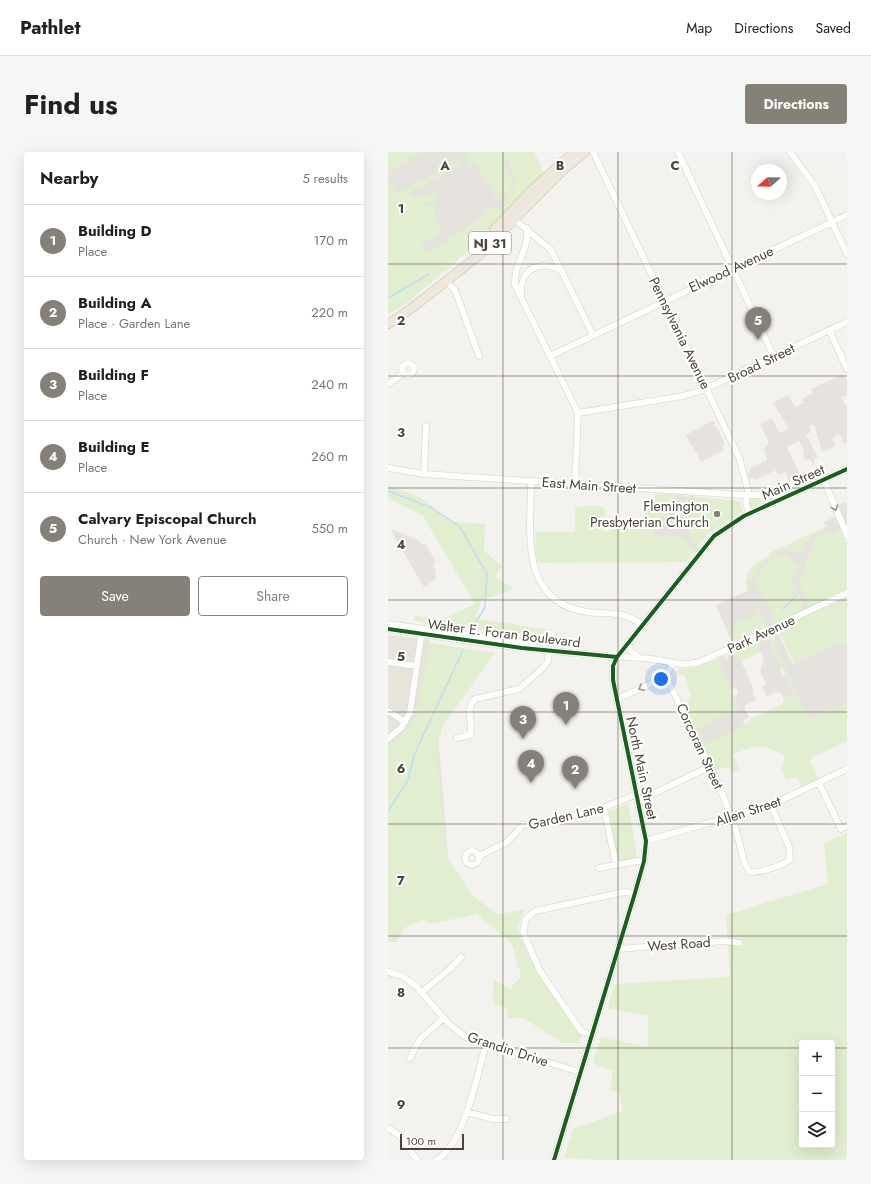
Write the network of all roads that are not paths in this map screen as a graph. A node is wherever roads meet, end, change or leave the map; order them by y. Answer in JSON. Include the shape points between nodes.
{"nodes":[{"id":1,"x":678,"y":152,"type":"edge"},
{"id":2,"x":790,"y":152,"type":"edge"},
{"id":3,"x":581,"y":153,"type":"edge"},
{"id":4,"x":594,"y":155,"type":"edge"},
{"id":5,"x":847,"y":215,"type":"edge"},
{"id":6,"x":514,"y":219,"type":"junction"},
{"id":7,"x":832,"y":222,"type":"junction"},
{"id":8,"x":527,"y":228,"type":"junction"},
{"id":9,"x":542,"y":241,"type":"junction"},
{"id":10,"x":526,"y":246,"type":"junction"},
{"id":11,"x":551,"y":250,"type":"junction"},
{"id":12,"x":847,"y":254,"type":"edge"},
{"id":13,"x":465,"y":265,"type":"junction"},
{"id":14,"x":543,"y":266,"type":"junction"},
{"id":15,"x":733,"y":268,"type":"junction"},
{"id":16,"x":517,"y":269,"type":"junction"},
{"id":17,"x":529,"y":270,"type":"junction"},
{"id":18,"x":563,"y":272,"type":"junction"},
{"id":19,"x":446,"y":281,"type":"junction"},
{"id":20,"x":521,"y":298,"type":"junction"},
{"id":21,"x":664,"y":300,"type":"junction"},
{"id":22,"x":847,"y":322,"type":"edge"},
{"id":23,"x":388,"y":324,"type":"edge"},
{"id":24,"x":829,"y":330,"type":"junction"},
{"id":25,"x":594,"y":335,"type":"junction"},
{"id":26,"x":479,"y":356,"type":"dead end"},
{"id":27,"x":550,"y":356,"type":"junction"},
{"id":28,"x":774,"y":356,"type":"junction"},
{"id":29,"x":847,"y":369,"type":"edge"},
{"id":30,"x":404,"y":372,"type":"dead end"},
{"id":31,"x":388,"y":384,"type":"edge"},
{"id":32,"x":707,"y":389,"type":"junction"},
{"id":33,"x":578,"y":413,"type":"junction"},
{"id":34,"x":426,"y":426,"type":"dead end"},
{"id":35,"x":388,"y":468,"type":"edge"},
{"id":36,"x":847,"y":469,"type":"edge"},
{"id":37,"x":424,"y":474,"type":"junction"},
{"id":38,"x":824,"y":480,"type":"junction"},
{"id":39,"x":531,"y":481,"type":"junction"},
{"id":40,"x":575,"y":484,"type":"junction"},
{"id":41,"x":749,"y":494,"type":"junction"},
{"id":42,"x":790,"y":495,"type":"junction"},
{"id":43,"x":749,"y":514,"type":"junction"},
{"id":44,"x":847,"y":536,"type":"edge"},
{"id":45,"x":847,"y":593,"type":"edge"},
{"id":46,"x":388,"y":624,"type":"edge"},
{"id":47,"x":642,"y":625,"type":"junction"},
{"id":48,"x":388,"y":629,"type":"edge"},
{"id":49,"x":422,"y":631,"type":"junction"},
{"id":50,"x":628,"y":642,"type":"junction"},
{"id":51,"x":549,"y":649,"type":"junction"},
{"id":52,"x":617,"y":657,"type":"junction"},
{"id":53,"x":640,"y":658,"type":"junction"},
{"id":54,"x":388,"y":662,"type":"edge"},
{"id":55,"x":672,"y":664,"type":"junction"},
{"id":56,"x":417,"y":666,"type":"junction"},
{"id":57,"x":666,"y":677,"type":"junction"},
{"id":58,"x":617,"y":700,"type":"junction"},
{"id":59,"x":388,"y":711,"type":"edge"},
{"id":60,"x":405,"y":722,"type":"junction"},
{"id":61,"x":457,"y":738,"type":"dead end"},
{"id":62,"x":388,"y":739,"type":"edge"},
{"id":63,"x":711,"y":766,"type":"junction"},
{"id":64,"x":847,"y":769,"type":"edge"},
{"id":65,"x":819,"y":783,"type":"junction"},
{"id":66,"x":637,"y":794,"type":"junction"},
{"id":67,"x":638,"y":801,"type":"junction"},
{"id":68,"x":771,"y":805,"type":"junction"},
{"id":69,"x":604,"y":808,"type":"junction"},
{"id":70,"x":731,"y":817,"type":"junction"},
{"id":71,"x":847,"y":826,"type":"edge"},
{"id":72,"x":646,"y":841,"type":"junction"},
{"id":73,"x":478,"y":856,"type":"dead end"},
{"id":74,"x":644,"y":862,"type":"junction"},
{"id":75,"x":616,"y":865,"type":"junction"},
{"id":76,"x":599,"y":868,"type":"dead end"},
{"id":77,"x":635,"y":893,"type":"junction"},
{"id":78,"x":739,"y":943,"type":"dead end"},
{"id":79,"x":618,"y":949,"type":"junction"},
{"id":80,"x":461,"y":957,"type":"dead end"},
{"id":81,"x":388,"y":972,"type":"edge"},
{"id":82,"x":422,"y":992,"type":"junction"},
{"id":83,"x":444,"y":1018,"type":"junction"},
{"id":84,"x":592,"y":1035,"type":"junction"},
{"id":85,"x":486,"y":1044,"type":"junction"},
{"id":86,"x":410,"y":1058,"type":"dead end"},
{"id":87,"x":580,"y":1072,"type":"junction"},
{"id":88,"x":466,"y":1112,"type":"junction"},
{"id":89,"x":506,"y":1119,"type":"dead end"},
{"id":90,"x":388,"y":1128,"type":"edge"},
{"id":91,"x":417,"y":1160,"type":"edge"},
{"id":92,"x":438,"y":1160,"type":"edge"},
{"id":93,"x":554,"y":1160,"type":"edge"}],
"edges":[{"from":1,"to":15,"type":"street"},
{"from":2,"to":7,"type":"street","via":[[812,181]]},
{"from":3,"to":4,"type":"street","name":"Pennsylvania Avenue"},
{"from":3,"to":6,"type":"highway","number":"NJ 31"},
{"from":3,"to":13,"type":"highway","number":"NJ 31","via":[[508,214]]},
{"from":4,"to":21,"type":"street","name":"Pennsylvania Avenue"},
{"from":5,"to":7,"type":"street","name":"Elwood Avenue"},
{"from":6,"to":8,"type":"street"},
{"from":6,"to":13,"type":"highway","number":"NJ 31","via":[[478,256]]},
{"from":7,"to":12,"type":"street"},
{"from":7,"to":15,"type":"street","name":"Elwood Avenue"},
{"from":8,"to":9,"type":"street"},
{"from":8,"to":10,"type":"street"},
{"from":9,"to":10,"type":"street","via":[[531,242]]},
{"from":9,"to":11,"type":"street"},
{"from":10,"to":16,"type":"street"},
{"from":11,"to":14,"type":"street","via":[[550,264]]},
{"from":11,"to":18,"type":"street"},
{"from":13,"to":19,"type":"highway","number":"NJ 31"},
{"from":14,"to":17,"type":"street"},
{"from":14,"to":18,"type":"street","via":[[551,266]]},
{"from":15,"to":21,"type":"street","name":"Elwood Avenue"},
{"from":15,"to":28,"type":"street"},
{"from":16,"to":17,"type":"street","via":[[523,273]]},
{"from":16,"to":20,"type":"street","via":[[515,285]]},
{"from":17,"to":20,"type":"street","via":[[521,283]]},
{"from":18,"to":25,"type":"street"},
{"from":19,"to":23,"type":"highway","number":"NJ 31"},
{"from":19,"to":26,"type":"street","via":[[455,290]]},
{"from":20,"to":27,"type":"street"},
{"from":21,"to":25,"type":"street","name":"Elwood Avenue"},
{"from":21,"to":32,"type":"street","name":"Pennsylvania Avenue"},
{"from":22,"to":24,"type":"street","name":"Broad Street"},
{"from":24,"to":28,"type":"street","name":"Broad Street"},
{"from":24,"to":29,"type":"street"},
{"from":25,"to":27,"type":"street","name":"Elwood Avenue"},
{"from":27,"to":33,"type":"street"},
{"from":28,"to":32,"type":"street","name":"Broad Street"},
{"from":30,"to":31,"type":"street"},
{"from":32,"to":33,"type":"street","name":"Broad Street","via":[[683,396]]},
{"from":32,"to":41,"type":"street","name":"Pennsylvania Avenue","via":[[739,457]]},
{"from":33,"to":40,"type":"street"},
{"from":34,"to":37,"type":"street"},
{"from":35,"to":37,"type":"street","name":"East Main Street"},
{"from":36,"to":38,"type":"street","name":"Main Street"},
{"from":37,"to":39,"type":"street","name":"East Main Street"},
{"from":38,"to":42,"type":"street","name":"Main Street"},
{"from":38,"to":44,"type":"street","one_way":true},
{"from":39,"to":40,"type":"street","name":"East Main Street"},
{"from":39,"to":47,"type":"street","via":[[532,560],[542,586],[568,607],[587,612],[628,615]]},
{"from":40,"to":41,"type":"street","name":"East Main Street"},
{"from":41,"to":42,"type":"street","name":"East Main Street"},
{"from":41,"to":43,"type":"street","name":"Pennsylvania Avenue","via":[[746,502]]},
{"from":42,"to":43,"type":"street","name":"Main Street"},
{"from":43,"to":47,"type":"street","name":"North Main Street","via":[[708,541]]},
{"from":45,"to":55,"type":"street","name":"Park Avenue","via":[[704,661],[686,665]]},
{"from":46,"to":49,"type":"street","name":"Walter E. Foran Boulevard"},
{"from":47,"to":50,"type":"street","name":"North Main Street"},
{"from":48,"to":49,"type":"street","name":"Walter E. Foran Boulevard"},
{"from":49,"to":51,"type":"street","name":"Walter E. Foran Boulevard","via":[[522,642],[541,649]]},
{"from":49,"to":56,"type":"street"},
{"from":50,"to":52,"type":"street","name":"North Main Street"},
{"from":50,"to":53,"type":"street","via":[[630,650]]},
{"from":51,"to":52,"type":"street","name":"Walter E. Foran Boulevard"},
{"from":51,"to":61,"type":"street","via":[[546,664],[520,689],[474,699],[468,711],[472,729],[470,735]]},
{"from":52,"to":53,"type":"street","name":"Park Avenue"},
{"from":52,"to":58,"type":"street","name":"North Main Street","via":[[612,673]]},
{"from":53,"to":55,"type":"street","name":"Park Avenue"},
{"from":54,"to":56,"type":"street"},
{"from":55,"to":57,"type":"street"},
{"from":56,"to":60,"type":"street","via":[[411,708]]},
{"from":57,"to":58,"type":"street","one_way":true},
{"from":57,"to":63,"type":"street","name":"Corcoran Street"},
{"from":58,"to":66,"type":"street","name":"North Main Street"},
{"from":59,"to":60,"type":"street"},
{"from":60,"to":62,"type":"street","via":[[398,732]]},
{"from":63,"to":67,"type":"street"},
{"from":63,"to":70,"type":"street","name":"Corcoran Street"},
{"from":64,"to":65,"type":"street","name":"Allen Street"},
{"from":65,"to":68,"type":"street","name":"Allen Street"},
{"from":65,"to":71,"type":"street","via":[[841,829]]},
{"from":66,"to":67,"type":"street","name":"North Main Street"},
{"from":66,"to":69,"type":"street","name":"Garden Lane"},
{"from":67,"to":72,"type":"street","name":"North Main Street"},
{"from":68,"to":70,"type":"street","name":"Allen Street"},
{"from":68,"to":70,"type":"street","name":"Corcoran Street","via":[[790,847],[791,856],[785,863],[758,872],[750,872],[746,868]]},
{"from":69,"to":73,"type":"street","name":"Garden Lane","via":[[523,825],[507,842]]},
{"from":69,"to":75,"type":"street"},
{"from":70,"to":72,"type":"street","name":"Allen Street"},
{"from":72,"to":74,"type":"street","name":"North Main Street"},
{"from":74,"to":75,"type":"street"},
{"from":74,"to":77,"type":"street","name":"North Main Street"},
{"from":75,"to":76,"type":"street"},
{"from":77,"to":79,"type":"street","name":"North Main Street"},
{"from":77,"to":84,"type":"street","via":[[625,892],[535,910],[526,919],[523,932],[540,971],[581,1031]]},
{"from":78,"to":79,"type":"street","name":"West Road","via":[[725,941]]},
{"from":79,"to":84,"type":"street","name":"North Main Street"},
{"from":80,"to":82,"type":"street"},
{"from":81,"to":82,"type":"street","name":"Grandin Drive","via":[[409,980]]},
{"from":82,"to":83,"type":"street","name":"Grandin Drive"},
{"from":83,"to":85,"type":"street","name":"Grandin Drive","via":[[467,1038]]},
{"from":83,"to":86,"type":"street","via":[[420,1039]]},
{"from":84,"to":87,"type":"street","name":"North Main Street"},
{"from":85,"to":87,"type":"street","name":"Grandin Drive"},
{"from":85,"to":88,"type":"street"},
{"from":87,"to":93,"type":"street","name":"North Main Street"},
{"from":88,"to":89,"type":"street","via":[[493,1119]]},
{"from":88,"to":92,"type":"street","via":[[456,1139]]},
{"from":90,"to":91,"type":"street","via":[[400,1136]]}]}
